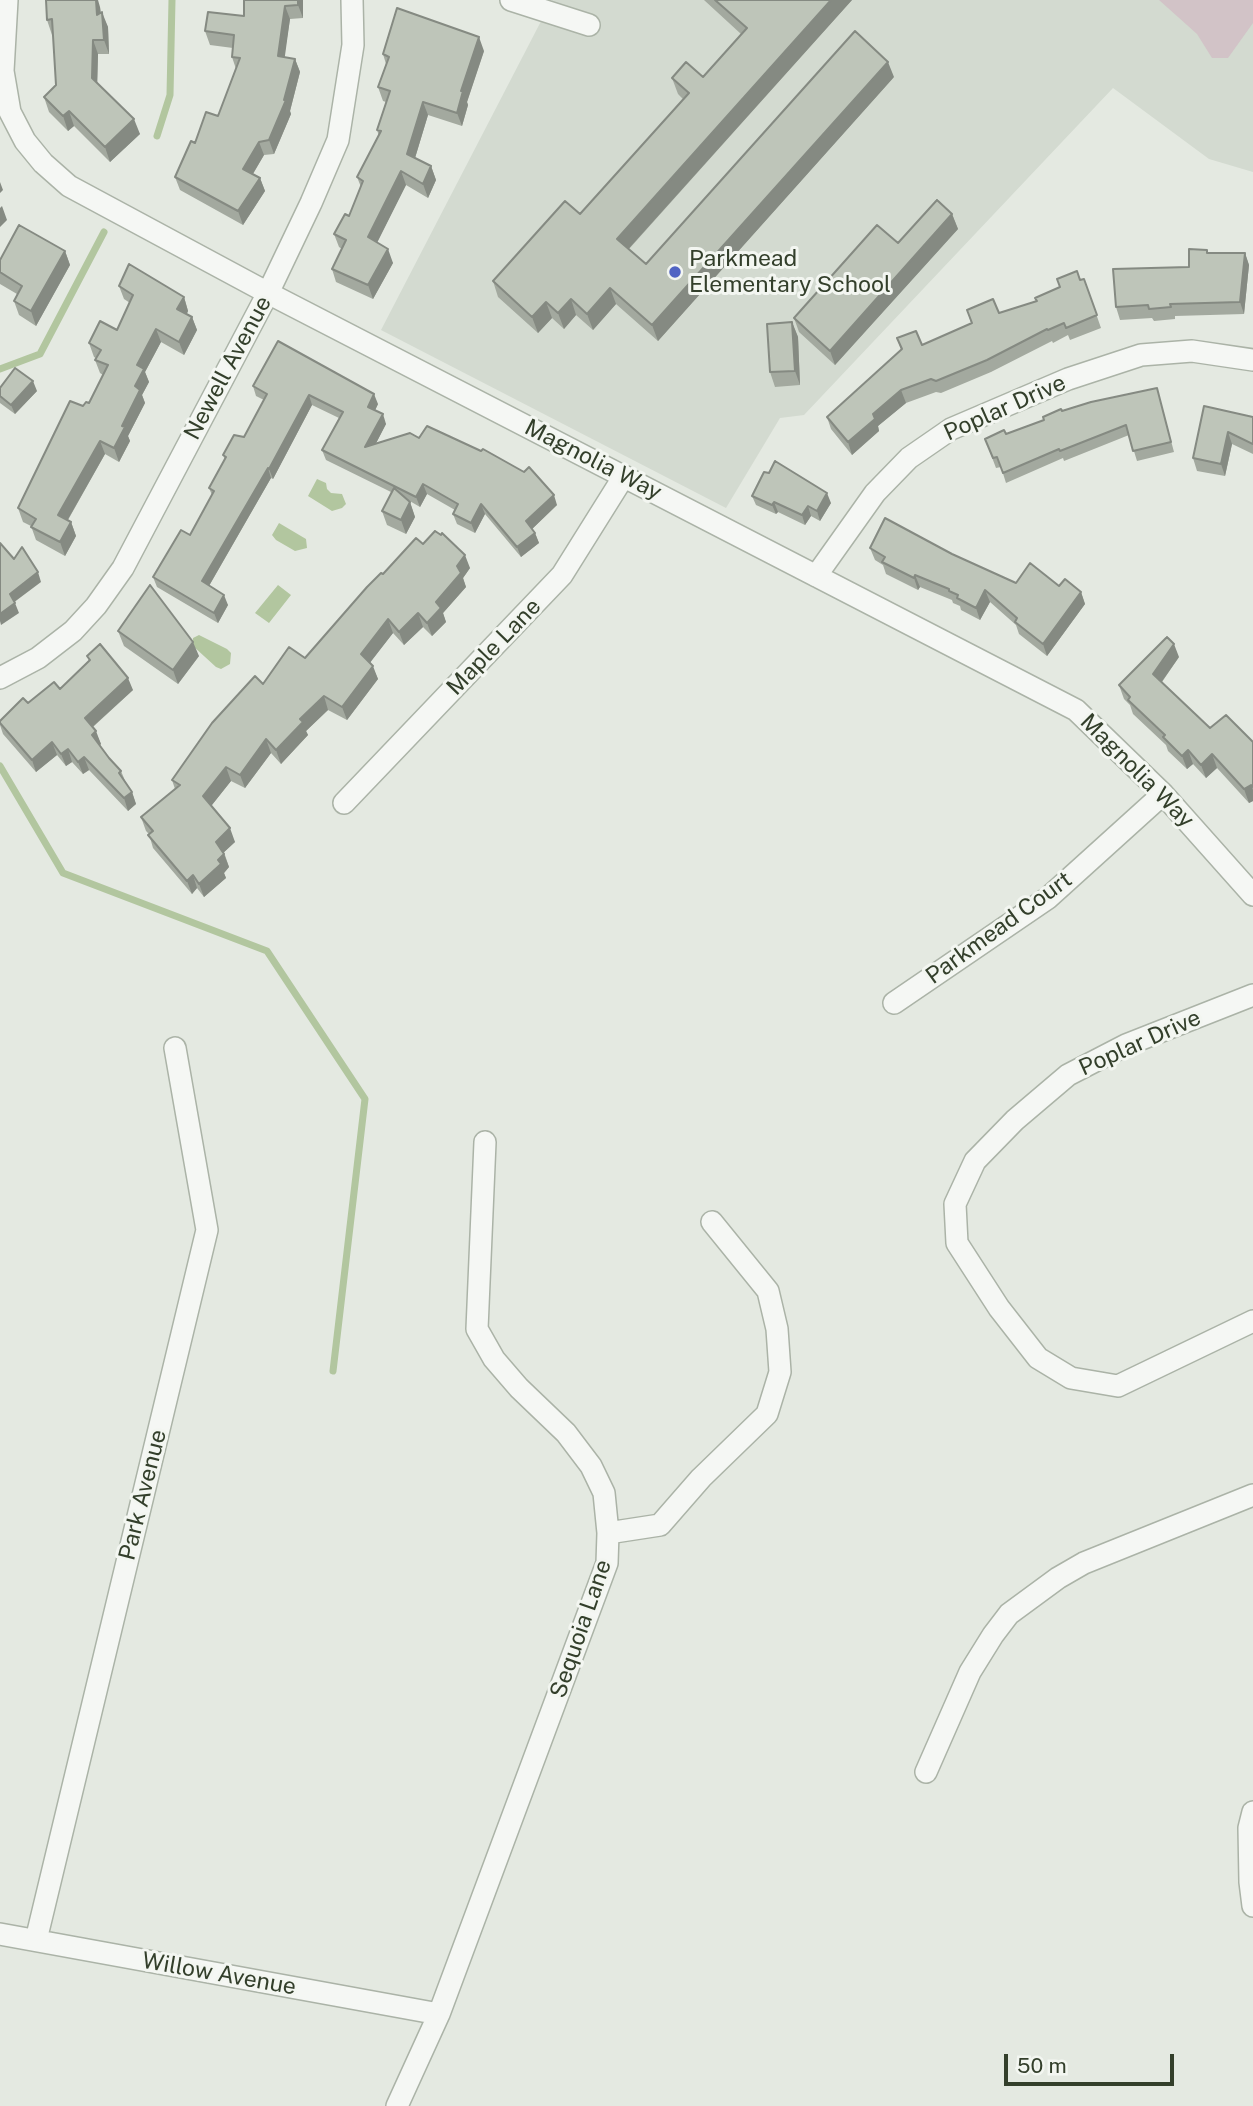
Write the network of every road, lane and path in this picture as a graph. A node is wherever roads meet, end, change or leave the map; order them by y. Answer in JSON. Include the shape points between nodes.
{"nodes":[{"id":1,"x":7,"y":0,"type":"edge"},
{"id":2,"x":352,"y":0,"type":"edge"},
{"id":3,"x":511,"y":0,"type":"edge"},
{"id":4,"x":589,"y":25,"type":"dead end"},
{"id":5,"x":268,"y":293,"type":"junction"},
{"id":6,"x":1253,"y":360,"type":"edge"},
{"id":7,"x":624,"y":476,"type":"junction"},
{"id":8,"x":816,"y":576,"type":"junction"},
{"id":9,"x":0,"y":678,"type":"edge"},
{"id":10,"x":1163,"y":794,"type":"junction"},
{"id":11,"x":344,"y":803,"type":"dead end"},
{"id":12,"x":1253,"y":895,"type":"edge"},
{"id":13,"x":1253,"y":995,"type":"edge"},
{"id":14,"x":894,"y":1003,"type":"dead end"},
{"id":15,"x":175,"y":1048,"type":"dead end"},
{"id":16,"x":485,"y":1142,"type":"dead end"},
{"id":17,"x":712,"y":1222,"type":"dead end"},
{"id":18,"x":1253,"y":1321,"type":"edge"},
{"id":19,"x":1253,"y":1495,"type":"edge"},
{"id":20,"x":608,"y":1533,"type":"junction"},
{"id":21,"x":926,"y":1772,"type":"dead end"},
{"id":22,"x":1253,"y":1812,"type":"edge"},
{"id":23,"x":1253,"y":1906,"type":"edge"},
{"id":24,"x":0,"y":1934,"type":"edge"},
{"id":25,"x":36,"y":1940,"type":"junction"},
{"id":26,"x":439,"y":2014,"type":"junction"},
{"id":27,"x":397,"y":2106,"type":"edge"}],
"edges":[{"from":1,"to":5,"type":"street","name":"Magnolia Way","via":[[3,71],[10,111],[43,163],[69,186]]},
{"from":2,"to":5,"type":"street","name":"Newell Avenue","via":[[353,45],[338,140]]},
{"from":3,"to":4,"type":"street"},
{"from":5,"to":7,"type":"street","name":"Magnolia Way"},
{"from":5,"to":9,"type":"street","name":"Newell Avenue","via":[[123,568],[73,632]]},
{"from":6,"to":8,"type":"street","name":"Poplar Drive","via":[[1192,351],[1141,355],[1068,379],[951,429],[909,458],[874,494]]},
{"from":7,"to":8,"type":"street","name":"Magnolia Way"},
{"from":7,"to":11,"type":"street","name":"Maple Lane","via":[[562,575]]},
{"from":8,"to":10,"type":"street","name":"Magnolia Way","via":[[1076,710]]},
{"from":10,"to":12,"type":"street","name":"Magnolia Way"},
{"from":10,"to":14,"type":"street","name":"Parkmead Court","via":[[1048,898]]},
{"from":13,"to":18,"type":"street","name":"Poplar Drive","via":[[1126,1045],[1068,1075],[975,1161],[955,1204],[957,1242],[999,1308],[1038,1358],[1071,1378],[1118,1386]]},
{"from":15,"to":25,"type":"street","name":"Park Avenue","via":[[207,1230]]},
{"from":16,"to":20,"type":"street","name":"Sequoia Lane","via":[[477,1329],[494,1359],[592,1466],[604,1493]]},
{"from":17,"to":20,"type":"street","via":[[768,1291],[780,1372],[768,1414],[660,1525]]},
{"from":19,"to":21,"type":"street","via":[[1084,1563],[1025,1600],[993,1634],[970,1672]]},
{"from":20,"to":26,"type":"street","name":"Sequoia Lane","via":[[607,1563]]},
{"from":22,"to":23,"type":"street","via":[[1249,1828]]},
{"from":24,"to":25,"type":"street","name":"Willow Avenue"},
{"from":25,"to":26,"type":"street","name":"Willow Avenue"},
{"from":26,"to":27,"type":"street","name":"Sequoia Lane"}]}
